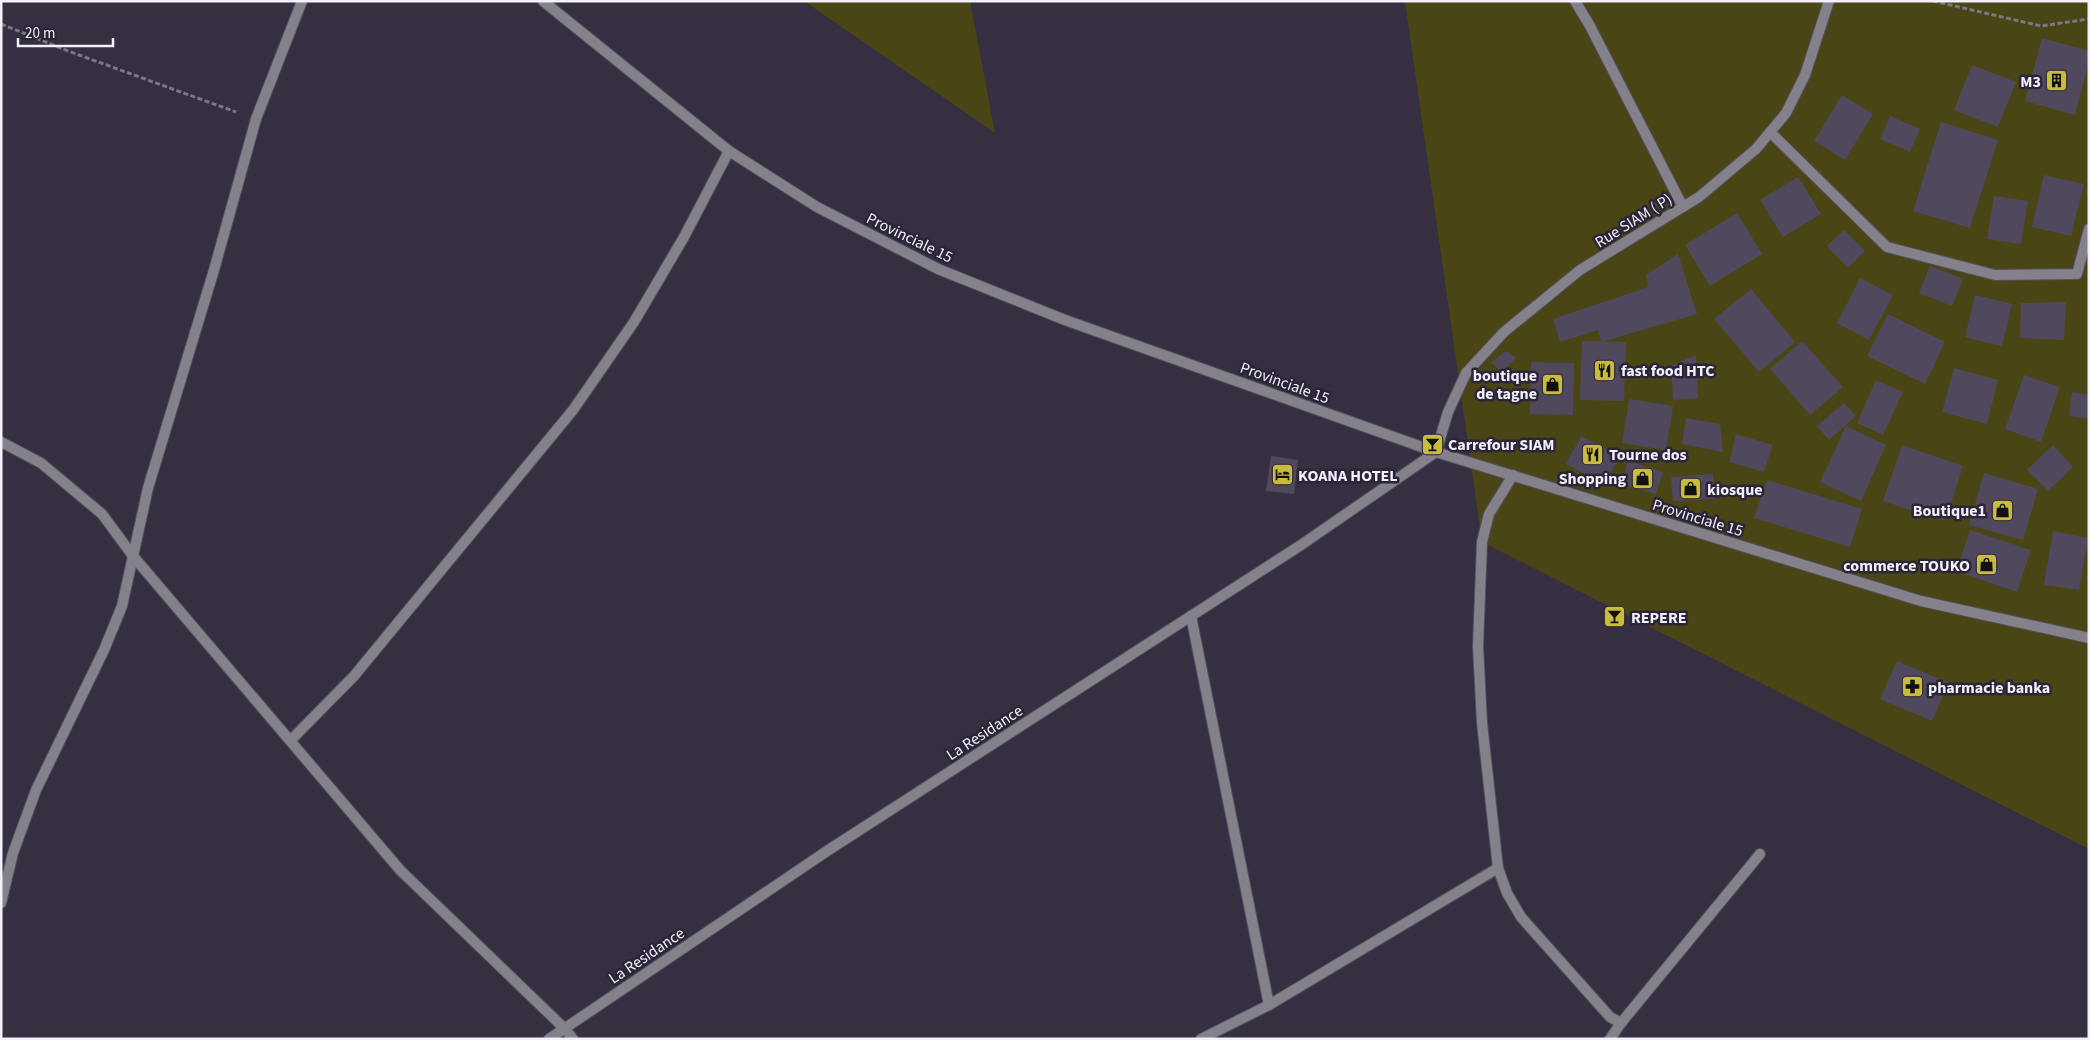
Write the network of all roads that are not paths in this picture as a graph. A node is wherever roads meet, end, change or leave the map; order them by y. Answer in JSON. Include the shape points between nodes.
{"nodes":[{"id":1,"x":302,"y":1,"type":"edge"},
{"id":2,"x":543,"y":1,"type":"edge"},
{"id":3,"x":1575,"y":1,"type":"edge"},
{"id":4,"x":1830,"y":1,"type":"edge"},
{"id":5,"x":1770,"y":132,"type":"junction"},
{"id":6,"x":729,"y":151,"type":"junction"},
{"id":7,"x":1683,"y":207,"type":"junction"},
{"id":8,"x":2089,"y":229,"type":"edge"},
{"id":9,"x":1,"y":442,"type":"edge"},
{"id":10,"x":1436,"y":452,"type":"junction"},
{"id":11,"x":1513,"y":476,"type":"junction"},
{"id":12,"x":133,"y":556,"type":"junction"},
{"id":13,"x":1191,"y":616,"type":"junction"},
{"id":14,"x":2089,"y":638,"type":"edge"},
{"id":15,"x":291,"y":740,"type":"junction"},
{"id":16,"x":1760,"y":854,"type":"dead end"},
{"id":17,"x":1498,"y":868,"type":"junction"},
{"id":18,"x":1,"y":903,"type":"edge"},
{"id":19,"x":1269,"y":1006,"type":"junction"},
{"id":20,"x":1621,"y":1023,"type":"junction"},
{"id":21,"x":565,"y":1029,"type":"junction"},
{"id":22,"x":549,"y":1039,"type":"edge"},
{"id":23,"x":573,"y":1039,"type":"edge"},
{"id":24,"x":1201,"y":1039,"type":"edge"},
{"id":25,"x":1610,"y":1039,"type":"edge"}],
"edges":[{"from":1,"to":12,"type":"street","via":[[256,119],[148,488]]},
{"from":2,"to":6,"type":"street","name":"Provinciale 15"},
{"from":3,"to":7,"type":"street"},
{"from":4,"to":5,"type":"street","name":"Rue SIAM ( P)","via":[[1805,74],[1786,113]]},
{"from":5,"to":7,"type":"street","name":"Rue SIAM ( P)","via":[[1756,149],[1700,197]]},
{"from":5,"to":8,"type":"street","via":[[1887,247],[1995,275],[2077,274]]},
{"from":6,"to":10,"type":"street","name":"Provinciale 15","via":[[817,207],[938,270],[1065,320]]},
{"from":6,"to":15,"type":"street","via":[[634,322],[573,410],[354,676]]},
{"from":7,"to":10,"type":"street","name":"Rue SIAM ( P)","via":[[1580,270],[1504,332],[1466,373],[1448,412]]},
{"from":9,"to":12,"type":"street","via":[[41,463],[102,514]]},
{"from":10,"to":11,"type":"street","name":"Provinciale 15"},
{"from":10,"to":13,"type":"street","name":"La Residance"},
{"from":11,"to":14,"type":"street","name":"Provinciale 15","via":[[1921,601]]},
{"from":11,"to":17,"type":"street","via":[[1489,514],[1482,542],[1478,646],[1482,722]]},
{"from":12,"to":15,"type":"street"},
{"from":12,"to":18,"type":"street","via":[[122,606],[36,790]]},
{"from":13,"to":19,"type":"street"},
{"from":13,"to":21,"type":"street","name":"La Residance","via":[[827,851]]},
{"from":15,"to":21,"type":"street","via":[[400,870]]},
{"from":16,"to":20,"type":"street"},
{"from":17,"to":19,"type":"street"},
{"from":17,"to":20,"type":"street","via":[[1521,918],[1610,1017]]},
{"from":19,"to":24,"type":"street"},
{"from":20,"to":25,"type":"street"},
{"from":21,"to":22,"type":"street","name":"La Residance"},
{"from":21,"to":23,"type":"street"}]}
